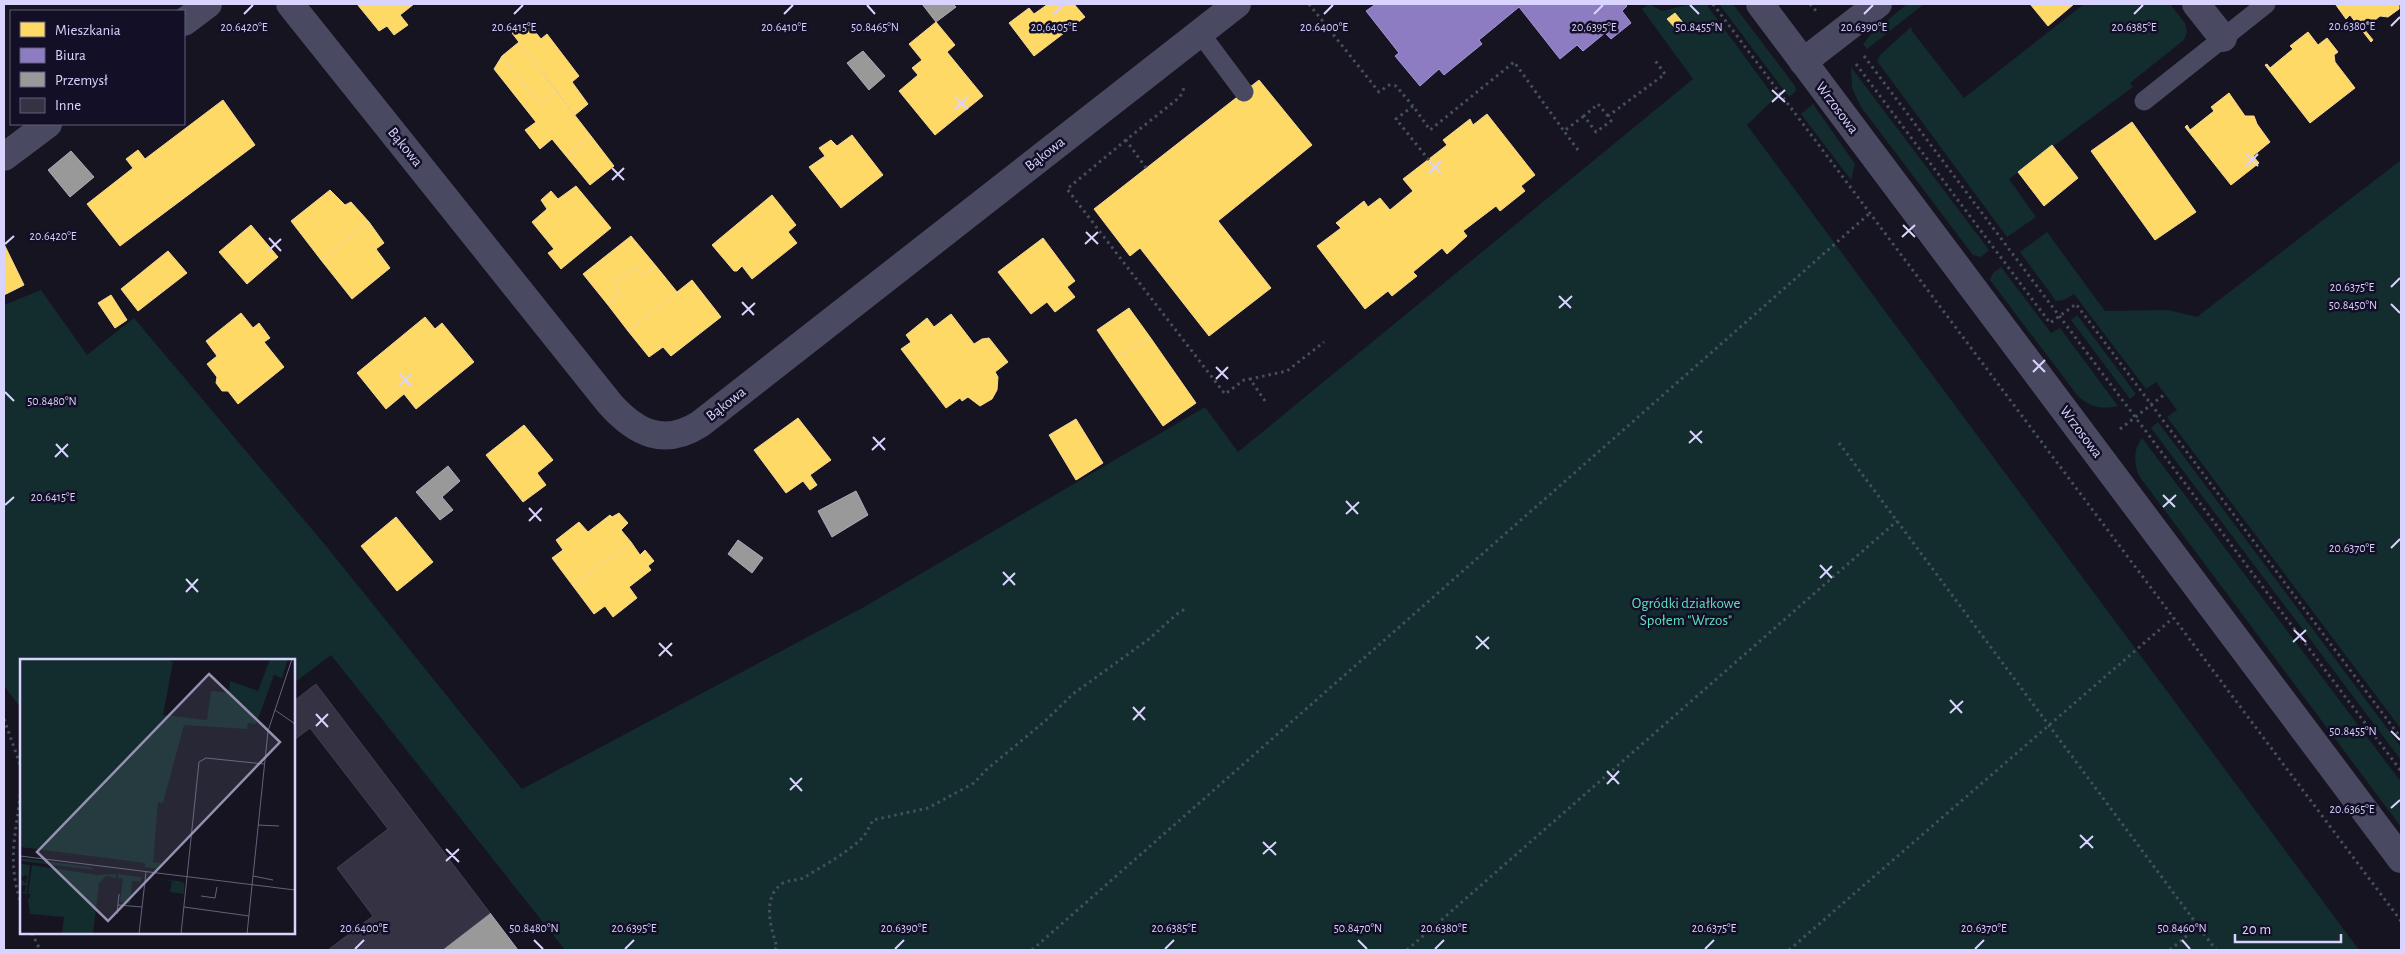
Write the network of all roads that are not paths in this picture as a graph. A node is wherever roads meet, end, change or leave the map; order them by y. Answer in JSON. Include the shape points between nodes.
{"nodes":[{"id":1,"x":208,"y":4,"type":"edge"},
{"id":2,"x":290,"y":4,"type":"edge"},
{"id":3,"x":1237,"y":4,"type":"edge"},
{"id":4,"x":1760,"y":4,"type":"edge"},
{"id":5,"x":1878,"y":4,"type":"edge"},
{"id":6,"x":2196,"y":4,"type":"edge"},
{"id":7,"x":2266,"y":4,"type":"edge"},
{"id":8,"x":185,"y":21,"type":"edge"},
{"id":9,"x":1200,"y":33,"type":"junction"},
{"id":10,"x":2223,"y":38,"type":"junction"},
{"id":11,"x":1803,"y":62,"type":"junction"},
{"id":12,"x":1244,"y":92,"type":"dead end"},
{"id":13,"x":2144,"y":101,"type":"dead end"},
{"id":14,"x":47,"y":125,"type":"edge"},
{"id":15,"x":4,"y":157,"type":"edge"},
{"id":16,"x":2401,"y":859,"type":"edge"}],
"edges":[{"from":1,"to":8,"type":"street"},
{"from":2,"to":9,"type":"street","name":"Bąkowa","via":[[610,404],[629,423],[654,435],[664,436],[680,434],[700,424]]},
{"from":3,"to":9,"type":"street","name":"Bąkowa"},
{"from":4,"to":11,"type":"street","name":"Wrzosowa"},
{"from":5,"to":11,"type":"street"},
{"from":6,"to":10,"type":"street"},
{"from":7,"to":10,"type":"lane"},
{"from":9,"to":12,"type":"lane"},
{"from":10,"to":13,"type":"lane"},
{"from":11,"to":16,"type":"street","name":"Wrzosowa"},
{"from":14,"to":15,"type":"street"}]}
